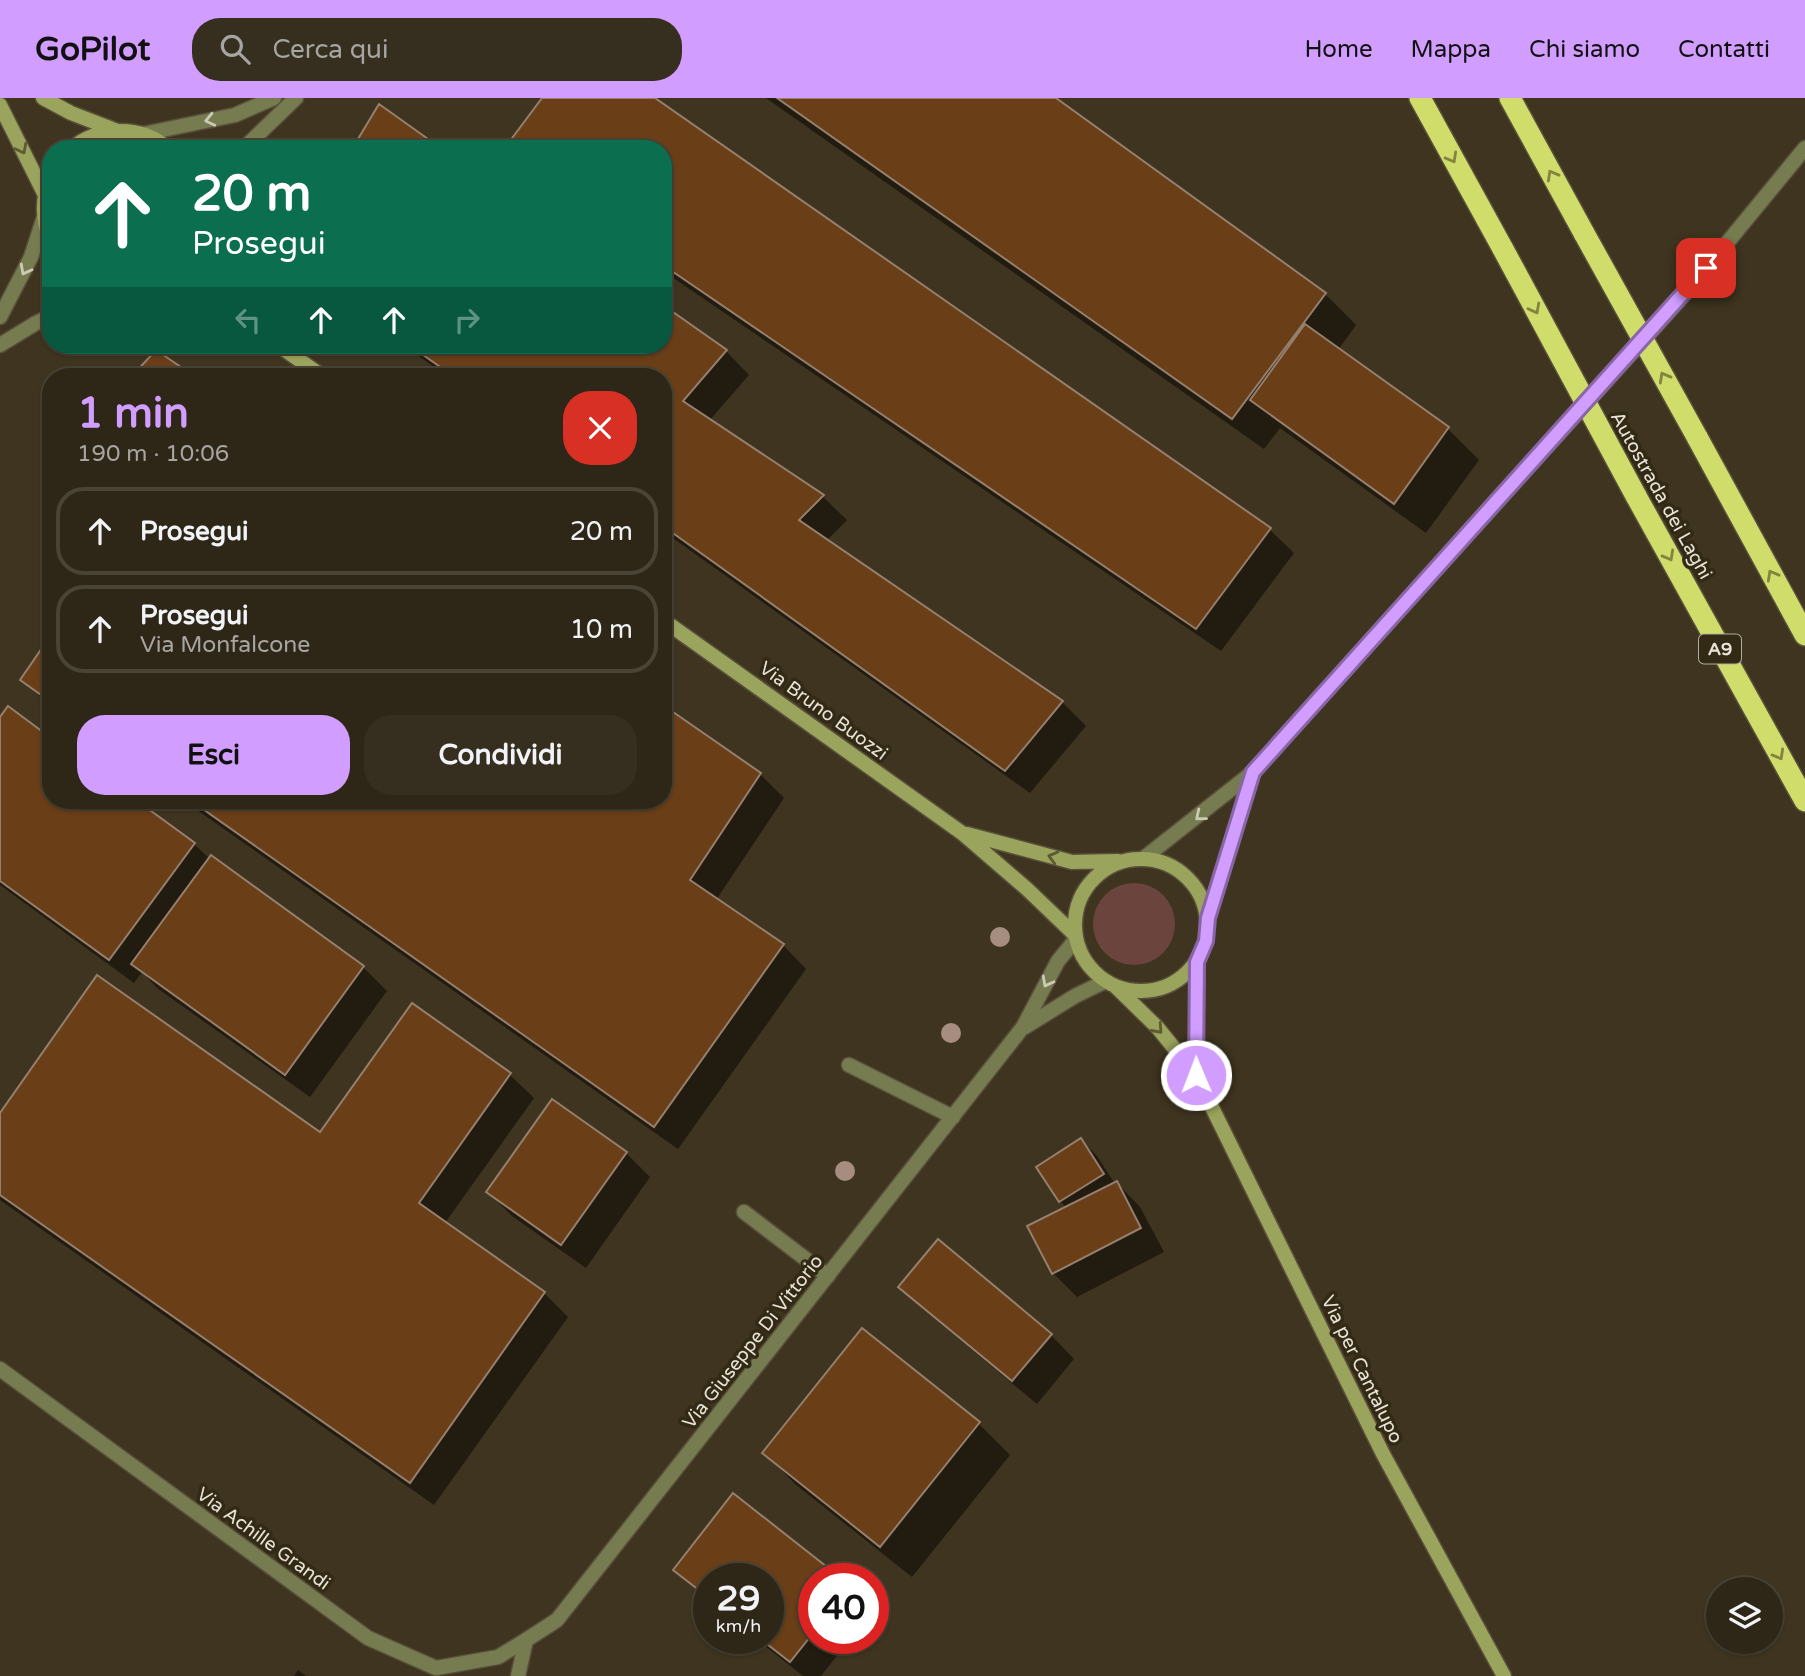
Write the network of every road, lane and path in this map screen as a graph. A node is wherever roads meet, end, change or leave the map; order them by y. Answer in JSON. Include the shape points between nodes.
{"nodes":[{"id":1,"x":43,"y":98,"type":"edge"},
{"id":2,"x":274,"y":98,"type":"edge"},
{"id":3,"x":296,"y":98,"type":"edge"},
{"id":4,"x":1420,"y":98,"type":"edge"},
{"id":5,"x":1510,"y":98,"type":"edge"},
{"id":6,"x":0,"y":105,"type":"edge"},
{"id":7,"x":116,"y":130,"type":"junction"},
{"id":8,"x":143,"y":134,"type":"junction"},
{"id":9,"x":86,"y":140,"type":"edge"},
{"id":10,"x":156,"y":140,"type":"edge"},
{"id":11,"x":252,"y":140,"type":"edge"},
{"id":12,"x":1805,"y":148,"type":"edge"},
{"id":13,"x":42,"y":189,"type":"edge"},
{"id":14,"x":42,"y":223,"type":"edge"},
{"id":15,"x":0,"y":317,"type":"edge"},
{"id":16,"x":42,"y":320,"type":"edge"},
{"id":17,"x":0,"y":345,"type":"edge"},
{"id":18,"x":291,"y":354,"type":"edge"},
{"id":19,"x":311,"y":368,"type":"edge"},
{"id":20,"x":672,"y":626,"type":"edge"},
{"id":21,"x":1805,"y":635,"type":"edge"},
{"id":22,"x":1253,"y":772,"type":"junction"},
{"id":23,"x":1805,"y":802,"type":"edge"},
{"id":24,"x":962,"y":832,"type":"junction"},
{"id":25,"x":1144,"y":858,"type":"junction"},
{"id":26,"x":1121,"y":861,"type":"junction"},
{"id":27,"x":1208,"y":918,"type":"junction"},
{"id":28,"x":1075,"y":937,"type":"junction"},
{"id":29,"x":1197,"y":962,"type":"junction"},
{"id":30,"x":1111,"y":984,"type":"junction"},
{"id":31,"x":1023,"y":1027,"type":"junction"},
{"id":32,"x":849,"y":1065,"type":"dead end"},
{"id":33,"x":1196,"y":1075,"type":"junction"},
{"id":34,"x":953,"y":1117,"type":"junction"},
{"id":35,"x":744,"y":1212,"type":"dead end"},
{"id":36,"x":828,"y":1276,"type":"junction"},
{"id":37,"x":0,"y":1369,"type":"edge"},
{"id":38,"x":526,"y":1640,"type":"junction"},
{"id":39,"x":518,"y":1676,"type":"edge"},
{"id":40,"x":1504,"y":1676,"type":"edge"}],
"edges":[{"from":1,"to":7,"type":"street"},
{"from":2,"to":8,"type":"street","one_way":true,"via":[[235,115]]},
{"from":3,"to":11,"type":"street"},
{"from":4,"to":23,"type":"highway","name":"Autostrada dei Laghi","number":"A9","one_way":true,"bridge":true},
{"from":21,"to":5,"type":"highway","one_way":true,"bridge":true},
{"from":6,"to":13,"type":"street","one_way":true},
{"from":7,"to":8,"type":"street"},
{"from":7,"to":9,"type":"street"},
{"from":8,"to":10,"type":"street"},
{"from":12,"to":22,"type":"street","via":[[1690,288]]},
{"from":14,"to":15,"type":"street","one_way":true,"via":[[31,257]]},
{"from":16,"to":17,"type":"street"},
{"from":18,"to":19,"type":"street"},
{"from":20,"to":24,"type":"street","name":"Via Bruno Buozzi"},
{"from":22,"to":25,"type":"street","one_way":true},
{"from":22,"to":27,"type":"street"},
{"from":26,"to":24,"type":"street","name":"Via Bruno Buozzi","one_way":true,"via":[[1072,862]]},
{"from":24,"to":28,"type":"street","name":"Via Bruno Buozzi"},
{"from":25,"to":26,"type":"street"},
{"from":25,"to":27,"type":"street","via":[[1180,870],[1194,883]]},
{"from":26,"to":28,"type":"street","via":[[1104,869],[1080,898]]},
{"from":27,"to":29,"type":"street","via":[[1206,941]]},
{"from":28,"to":30,"type":"street","via":[[1087,964]]},
{"from":28,"to":31,"type":"street","name":"Via Giuseppe Di Vittorio","one_way":true},
{"from":29,"to":30,"type":"street","via":[[1181,979],[1161,989],[1138,992]]},
{"from":29,"to":33,"type":"street","name":"Via per Cantalupo"},
{"from":30,"to":31,"type":"street","name":"Via Giuseppe Di Vittorio","via":[[1075,996]]},
{"from":30,"to":33,"type":"street","name":"Via per Cantalupo","one_way":true,"via":[[1157,1027]]},
{"from":31,"to":34,"type":"street","name":"Via Giuseppe Di Vittorio"},
{"from":32,"to":34,"type":"street"},
{"from":33,"to":40,"type":"street","name":"Via per Cantalupo","via":[[1382,1454]]},
{"from":34,"to":36,"type":"street","name":"Via Giuseppe Di Vittorio"},
{"from":35,"to":36,"type":"street"},
{"from":36,"to":38,"type":"street","name":"Via Giuseppe Di Vittorio","via":[[557,1620]]},
{"from":37,"to":38,"type":"street","name":"Via Achille Grandi","via":[[368,1638],[436,1668],[498,1657]]},
{"from":38,"to":39,"type":"street"}]}
